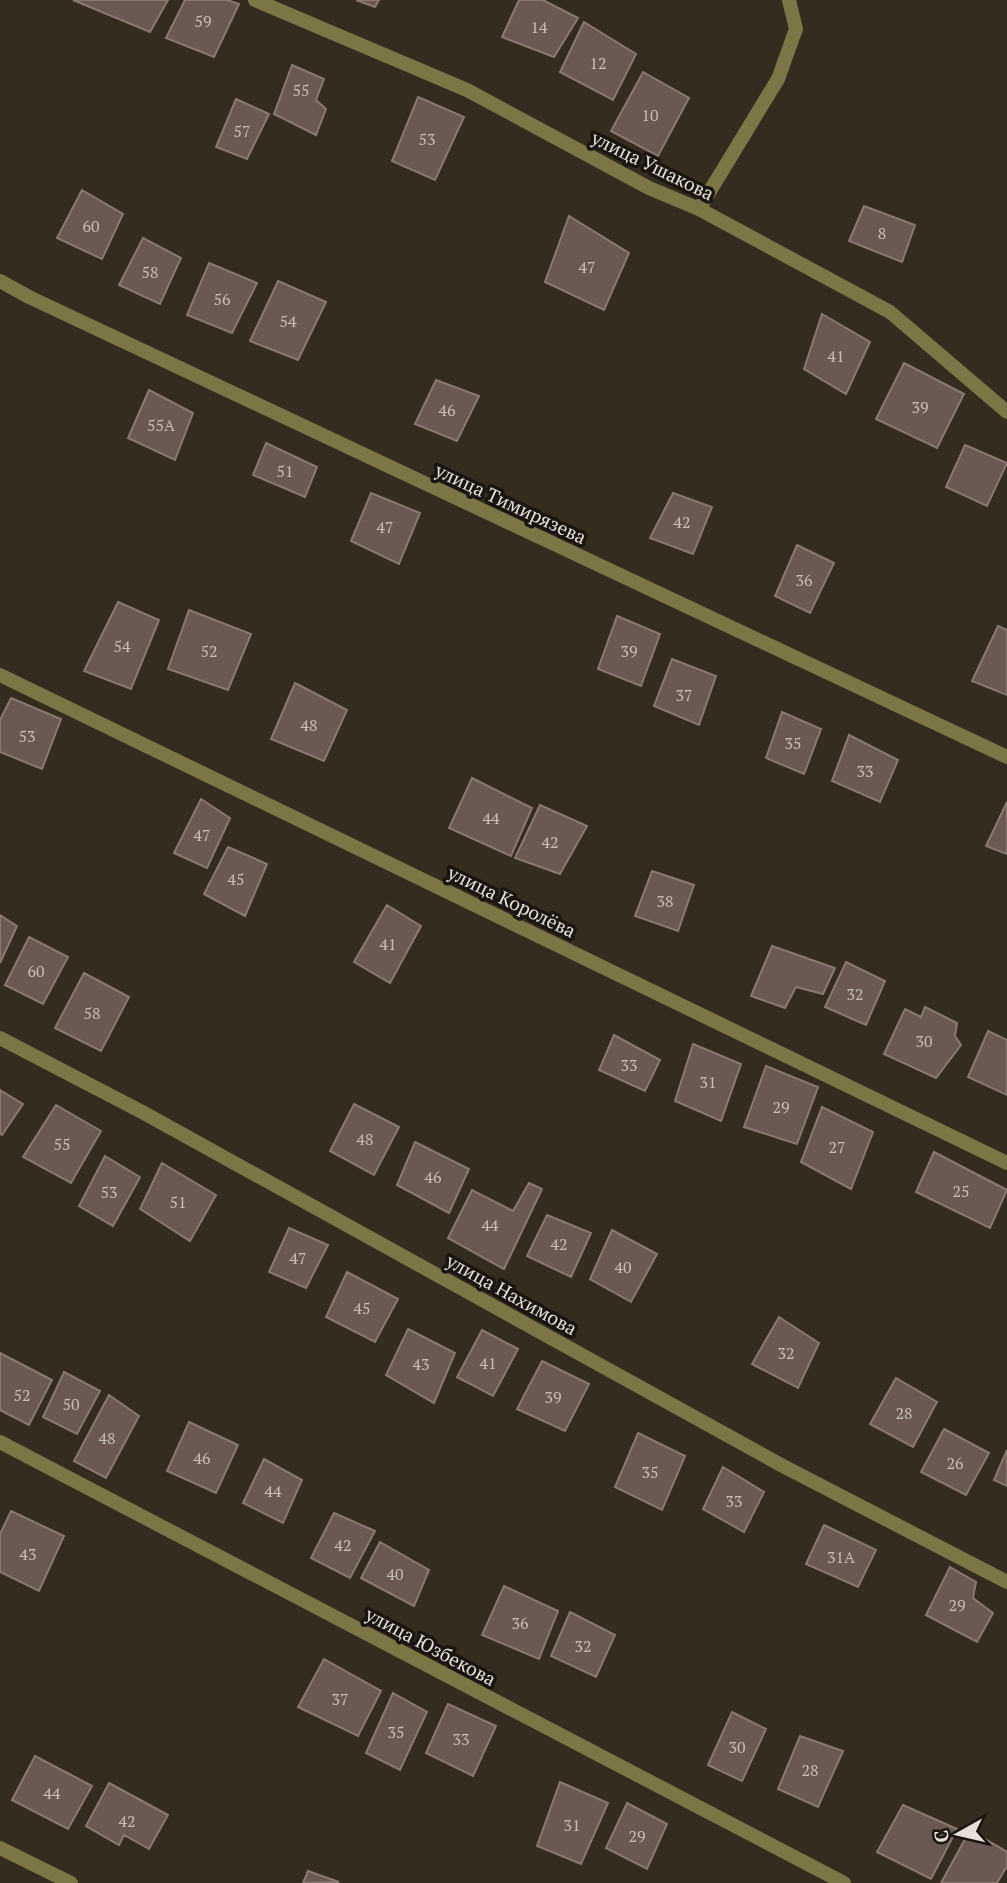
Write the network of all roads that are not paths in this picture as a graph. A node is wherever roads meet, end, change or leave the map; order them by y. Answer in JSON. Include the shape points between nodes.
{"nodes":[{"id":1,"x":255,"y":0,"type":"edge"},
{"id":2,"x":789,"y":0,"type":"edge"},
{"id":3,"x":699,"y":209,"type":"junction"},
{"id":4,"x":0,"y":281,"type":"edge"},
{"id":5,"x":1007,"y":412,"type":"edge"},
{"id":6,"x":0,"y":675,"type":"edge"},
{"id":7,"x":1007,"y":757,"type":"edge"},
{"id":8,"x":0,"y":1038,"type":"edge"},
{"id":9,"x":1007,"y":1163,"type":"edge"},
{"id":10,"x":0,"y":1442,"type":"edge"},
{"id":11,"x":1007,"y":1581,"type":"edge"},
{"id":12,"x":0,"y":1848,"type":"edge"},
{"id":13,"x":71,"y":1883,"type":"edge"},
{"id":14,"x":844,"y":1883,"type":"edge"}],
"edges":[{"from":1,"to":3,"type":"street","name":"улица Ушакова","via":[[467,90],[649,188]]},
{"from":2,"to":3,"type":"street","via":[[796,29],[778,79]]},
{"from":3,"to":5,"type":"street","name":"улица Ушакова","via":[[890,312]]},
{"from":4,"to":7,"type":"street","name":"улица Тимирязева"},
{"from":6,"to":9,"type":"street","name":"улица Королёва"},
{"from":8,"to":11,"type":"street","name":"улица Нахимова","via":[[781,1465]]},
{"from":10,"to":14,"type":"street","name":"улица Юзбекова"},
{"from":12,"to":13,"type":"street"}]}
